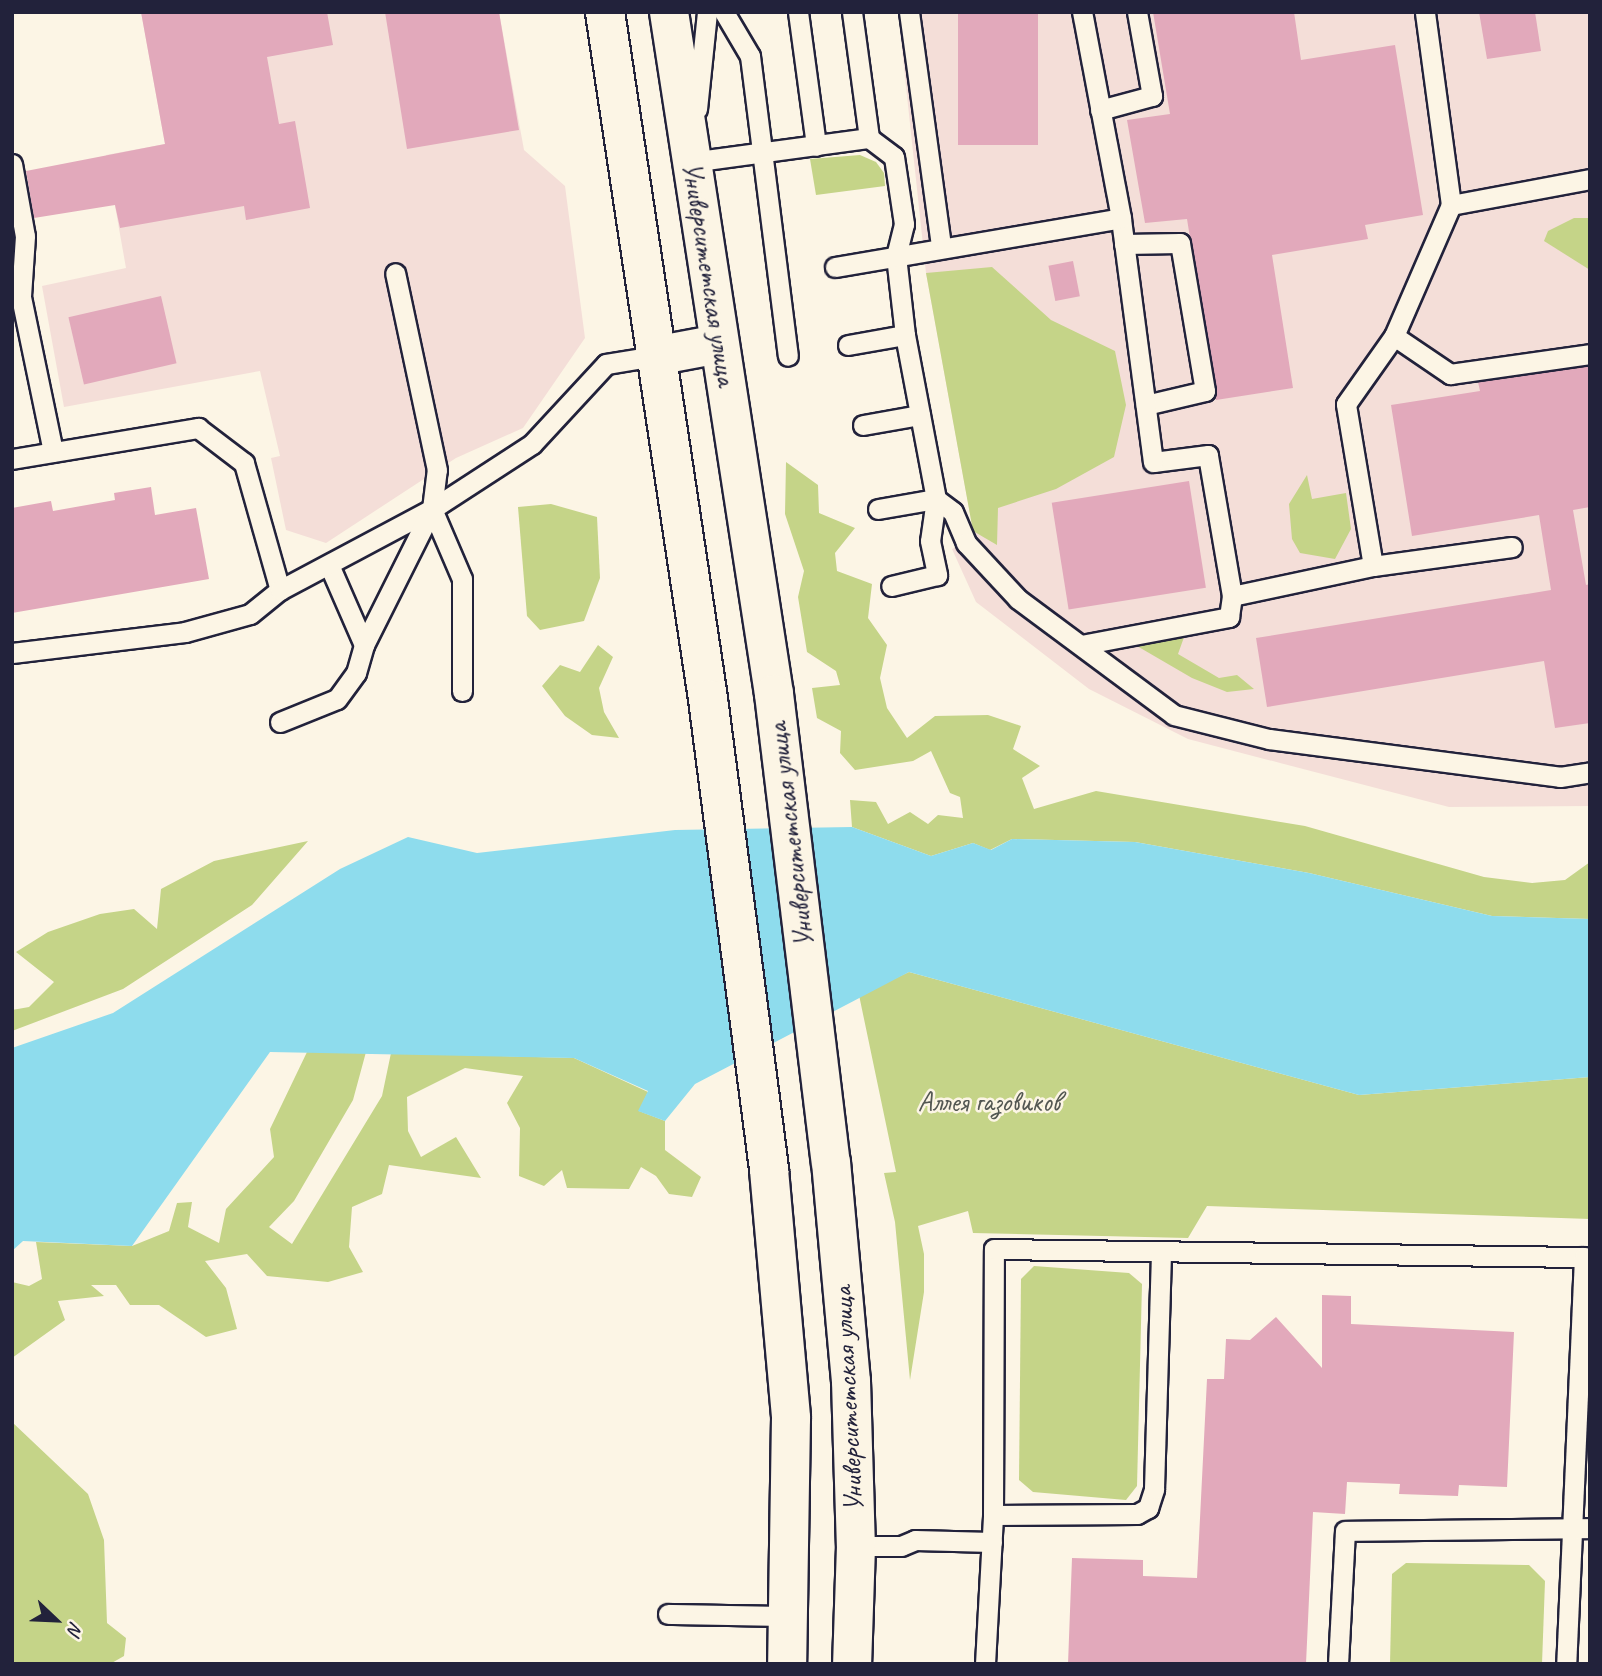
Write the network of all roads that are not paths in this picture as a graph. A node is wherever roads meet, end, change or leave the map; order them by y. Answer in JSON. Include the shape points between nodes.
{"nodes":[{"id":1,"x":605,"y":12,"type":"edge"},
{"id":2,"x":669,"y":12,"type":"edge"},
{"id":3,"x":707,"y":12,"type":"edge"},
{"id":4,"x":724,"y":12,"type":"edge"},
{"id":5,"x":798,"y":12,"type":"edge"},
{"id":6,"x":852,"y":12,"type":"edge"},
{"id":7,"x":909,"y":12,"type":"edge"},
{"id":8,"x":1082,"y":12,"type":"edge"},
{"id":9,"x":1137,"y":12,"type":"edge"},
{"id":10,"x":1425,"y":12,"type":"edge"},
{"id":11,"x":1100,"y":110,"type":"junction"},
{"id":12,"x":869,"y":138,"type":"junction"},
{"id":13,"x":816,"y":146,"type":"junction"},
{"id":14,"x":764,"y":153,"type":"junction"},
{"id":15,"x":691,"y":162,"type":"junction"},
{"id":16,"x":12,"y":164,"type":"edge"},
{"id":17,"x":1590,"y":180,"type":"edge"},
{"id":18,"x":1451,"y":205,"type":"junction"},
{"id":19,"x":1121,"y":218,"type":"junction"},
{"id":20,"x":1124,"y":244,"type":"junction"},
{"id":21,"x":941,"y":247,"type":"junction"},
{"id":22,"x":896,"y":256,"type":"junction"},
{"id":23,"x":835,"y":267,"type":"dead end"},
{"id":24,"x":395,"y":273,"type":"dead end"},
{"id":25,"x":17,"y":297,"type":"edge"},
{"id":26,"x":905,"y":335,"type":"junction"},
{"id":27,"x":1394,"y":336,"type":"junction"},
{"id":28,"x":719,"y":344,"type":"junction"},
{"id":29,"x":848,"y":345,"type":"dead end"},
{"id":30,"x":1590,"y":354,"type":"edge"},
{"id":31,"x":655,"y":356,"type":"junction"},
{"id":32,"x":788,"y":356,"type":"dead end"},
{"id":33,"x":1146,"y":405,"type":"junction"},
{"id":34,"x":920,"y":415,"type":"junction"},
{"id":35,"x":863,"y":425,"type":"dead end"},
{"id":36,"x":53,"y":452,"type":"junction"},
{"id":37,"x":12,"y":459,"type":"edge"},
{"id":38,"x":936,"y":499,"type":"junction"},
{"id":39,"x":432,"y":509,"type":"junction"},
{"id":40,"x":878,"y":509,"type":"dead end"},
{"id":41,"x":1511,"y":547,"type":"dead end"},
{"id":42,"x":1373,"y":566,"type":"junction"},
{"id":43,"x":330,"y":567,"type":"junction"},
{"id":44,"x":891,"y":586,"type":"dead end"},
{"id":45,"x":280,"y":590,"type":"junction"},
{"id":46,"x":1232,"y":596,"type":"junction"},
{"id":47,"x":364,"y":645,"type":"junction"},
{"id":48,"x":1081,"y":645,"type":"junction"},
{"id":49,"x":12,"y":653,"type":"edge"},
{"id":50,"x":462,"y":691,"type":"dead end"},
{"id":51,"x":280,"y":722,"type":"dead end"},
{"id":52,"x":1590,"y":772,"type":"edge"},
{"id":53,"x":1161,"y":1253,"type":"junction"},
{"id":54,"x":993,"y":1515,"type":"junction"},
{"id":55,"x":1581,"y":1530,"type":"edge"},
{"id":56,"x":992,"y":1542,"type":"junction"},
{"id":57,"x":856,"y":1546,"type":"junction"},
{"id":58,"x":668,"y":1614,"type":"dead end"},
{"id":59,"x":788,"y":1616,"type":"junction"},
{"id":60,"x":787,"y":1664,"type":"edge"},
{"id":61,"x":852,"y":1664,"type":"edge"},
{"id":62,"x":985,"y":1664,"type":"edge"},
{"id":63,"x":1338,"y":1664,"type":"edge"},
{"id":64,"x":1566,"y":1664,"type":"edge"}],
"edges":[{"from":1,"to":31,"type":"main road","name":"Университетская улица"},
{"from":2,"to":15,"type":"main road","name":"Университетская улица"},
{"from":3,"to":15,"type":"lane"},
{"from":4,"to":14,"type":"lane","via":[[750,56]]},
{"from":5,"to":13,"type":"lane"},
{"from":6,"to":12,"type":"lane"},
{"from":7,"to":21,"type":"lane"},
{"from":8,"to":11,"type":"lane"},
{"from":9,"to":11,"type":"lane","via":[[1152,96]]},
{"from":10,"to":18,"type":"lane"},
{"from":11,"to":19,"type":"lane"},
{"from":12,"to":13,"type":"lane"},
{"from":12,"to":22,"type":"lane","via":[[894,157],[904,225]]},
{"from":13,"to":14,"type":"lane"},
{"from":14,"to":15,"type":"lane"},
{"from":14,"to":32,"type":"lane"},
{"from":15,"to":28,"type":"main road","name":"Университетская улица"},
{"from":16,"to":25,"type":"lane","via":[[25,236]]},
{"from":17,"to":18,"type":"lane"},
{"from":18,"to":27,"type":"lane"},
{"from":19,"to":20,"type":"lane"},
{"from":19,"to":21,"type":"lane"},
{"from":20,"to":33,"type":"lane"},
{"from":20,"to":33,"type":"lane","via":[[1180,243],[1205,391]]},
{"from":21,"to":22,"type":"lane"},
{"from":22,"to":23,"type":"lane"},
{"from":22,"to":26,"type":"lane"},
{"from":24,"to":39,"type":"lane","via":[[437,470]]},
{"from":25,"to":36,"type":"lane"},
{"from":26,"to":29,"type":"lane"},
{"from":26,"to":34,"type":"lane"},
{"from":27,"to":30,"type":"lane","via":[[1450,374]]},
{"from":27,"to":42,"type":"lane","via":[[1346,404]]},
{"from":28,"to":31,"type":"main road"},
{"from":28,"to":57,"type":"main road","name":"Университетская улица","via":[[774,694],[831,1162],[851,1381]]},
{"from":31,"to":39,"type":"lane","via":[[606,364],[532,444]]},
{"from":31,"to":59,"type":"main road","name":"Университетская улица","via":[[708,699],[769,1170],[790,1418]]},
{"from":33,"to":46,"type":"lane","via":[[1153,462],[1208,455]]},
{"from":34,"to":35,"type":"lane"},
{"from":34,"to":38,"type":"lane"},
{"from":36,"to":37,"type":"lane"},
{"from":36,"to":45,"type":"lane","via":[[198,428],[244,463]]},
{"from":38,"to":40,"type":"lane"},
{"from":38,"to":44,"type":"lane","via":[[930,541],[937,575]]},
{"from":38,"to":48,"type":"lane","via":[[953,512],[966,543],[1018,599]]},
{"from":39,"to":43,"type":"lane"},
{"from":39,"to":47,"type":"lane"},
{"from":39,"to":50,"type":"lane","via":[[462,579]]},
{"from":41,"to":42,"type":"lane"},
{"from":42,"to":46,"type":"lane"},
{"from":43,"to":45,"type":"lane"},
{"from":43,"to":47,"type":"lane"},
{"from":45,"to":49,"type":"lane","via":[[250,614],[185,632]]},
{"from":46,"to":48,"type":"lane","via":[[1229,617]]},
{"from":47,"to":51,"type":"lane","via":[[355,673],[337,699]]},
{"from":48,"to":52,"type":"lane","via":[[1174,715],[1269,739],[1560,777]]},
{"from":53,"to":54,"type":"lane","via":[[1154,1489],[1148,1508],[1137,1514]]},
{"from":53,"to":54,"type":"lane","via":[[994,1249]]},
{"from":53,"to":55,"type":"lane","via":[[1584,1257]]},
{"from":54,"to":56,"type":"lane"},
{"from":55,"to":63,"type":"lane","via":[[1345,1531]]},
{"from":55,"to":64,"type":"lane"},
{"from":56,"to":57,"type":"lane","via":[[915,1540],[901,1546]]},
{"from":56,"to":62,"type":"lane"},
{"from":57,"to":61,"type":"main road","name":"Университетская улица"},
{"from":58,"to":59,"type":"lane"},
{"from":59,"to":60,"type":"main road","name":"Университетская улица"}]}
